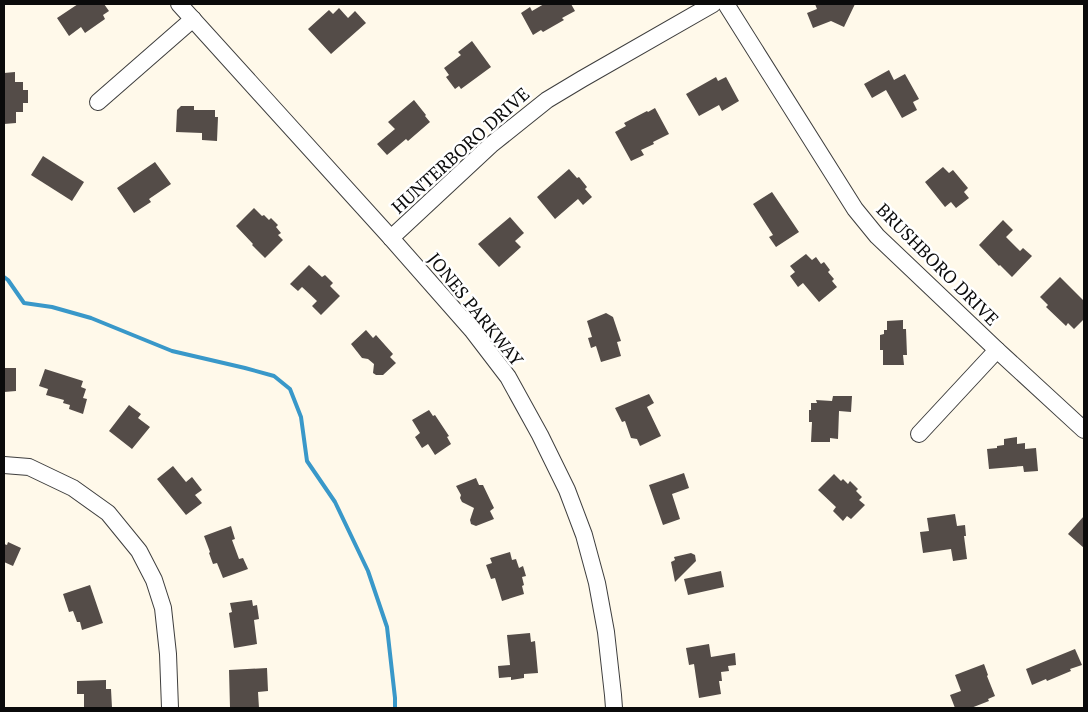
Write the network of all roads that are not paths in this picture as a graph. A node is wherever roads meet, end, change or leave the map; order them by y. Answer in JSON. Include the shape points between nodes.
{"nodes":[{"id":1,"x":179,"y":4,"type":"edge"},
{"id":2,"x":713,"y":4,"type":"edge"},
{"id":3,"x":726,"y":4,"type":"edge"},
{"id":4,"x":193,"y":20,"type":"junction"},
{"id":5,"x":98,"y":102,"type":"dead end"},
{"id":6,"x":391,"y":238,"type":"junction"},
{"id":7,"x":996,"y":350,"type":"junction"},
{"id":8,"x":1084,"y":430,"type":"edge"},
{"id":9,"x":919,"y":434,"type":"dead end"},
{"id":10,"x":4,"y":465,"type":"edge"},
{"id":11,"x":170,"y":708,"type":"edge"},
{"id":12,"x":614,"y":708,"type":"edge"}],
"edges":[{"from":1,"to":4,"type":"street","name":"JONES PARKWAY"},
{"from":2,"to":6,"type":"street","name":"HUNTERBORO DRIVE","via":[[547,100],[492,144]]},
{"from":3,"to":7,"type":"street","name":"BRUSHBORO DRIVE","via":[[855,210],[877,236]]},
{"from":4,"to":5,"type":"street"},
{"from":4,"to":6,"type":"street","name":"JONES PARKWAY"},
{"from":6,"to":12,"type":"street","name":"JONES PARKWAY","via":[[472,330],[508,377],[567,490],[597,583]]},
{"from":7,"to":8,"type":"street","name":"BRUSHBORO DRIVE"},
{"from":7,"to":9,"type":"street"},
{"from":10,"to":11,"type":"street","via":[[29,467],[73,488],[108,513],[139,551],[154,580],[163,608]]}]}
